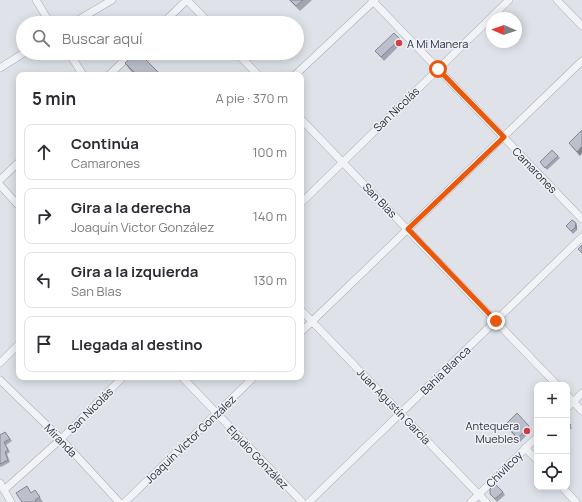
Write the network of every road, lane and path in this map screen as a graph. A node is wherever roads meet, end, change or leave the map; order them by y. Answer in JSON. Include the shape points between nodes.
{"nodes":[{"id":1,"x":36,"y":0,"type":"edge"},
{"id":2,"x":112,"y":0,"type":"edge"},
{"id":3,"x":187,"y":0,"type":"edge"},
{"id":4,"x":509,"y":0,"type":"edge"},
{"id":5,"x":557,"y":0,"type":"edge"},
{"id":6,"x":373,"y":1,"type":"edge"},
{"id":7,"x":46,"y":16,"type":"edge"},
{"id":8,"x":85,"y":16,"type":"edge"},
{"id":9,"x":170,"y":16,"type":"edge"},
{"id":10,"x":202,"y":16,"type":"edge"},
{"id":11,"x":582,"y":26,"type":"edge"},
{"id":12,"x":16,"y":58,"type":"edge"},
{"id":13,"x":73,"y":60,"type":"edge"},
{"id":14,"x":125,"y":60,"type":"edge"},
{"id":15,"x":244,"y":60,"type":"edge"},
{"id":16,"x":582,"y":61,"type":"edge"},
{"id":17,"x":0,"y":68,"type":"edge"},
{"id":18,"x":438,"y":69,"type":"junction"},
{"id":19,"x":81,"y":72,"type":"edge"},
{"id":20,"x":112,"y":72,"type":"edge"},
{"id":21,"x":255,"y":72,"type":"edge"},
{"id":22,"x":298,"y":72,"type":"edge"},
{"id":23,"x":304,"y":122,"type":"edge"},
{"id":24,"x":504,"y":137,"type":"junction"},
{"id":25,"x":342,"y":162,"type":"junction"},
{"id":26,"x":16,"y":165,"type":"edge"},
{"id":27,"x":0,"y":180,"type":"edge"},
{"id":28,"x":0,"y":186,"type":"edge"},
{"id":29,"x":304,"y":199,"type":"edge"},
{"id":30,"x":16,"y":203,"type":"edge"},
{"id":31,"x":582,"y":218,"type":"edge"},
{"id":32,"x":408,"y":229,"type":"junction"},
{"id":33,"x":582,"y":237,"type":"edge"},
{"id":34,"x":304,"y":313,"type":"edge"},
{"id":35,"x":312,"y":321,"type":"junction"},
{"id":36,"x":496,"y":321,"type":"junction"},
{"id":37,"x":304,"y":329,"type":"edge"},
{"id":38,"x":16,"y":347,"type":"edge"},
{"id":39,"x":0,"y":363,"type":"edge"},
{"id":40,"x":0,"y":380,"type":"edge"},
{"id":41,"x":120,"y":380,"type":"edge"},
{"id":42,"x":185,"y":380,"type":"edge"},
{"id":43,"x":251,"y":380,"type":"edge"},
{"id":44,"x":554,"y":382,"type":"edge"},
{"id":45,"x":582,"y":393,"type":"edge"},
{"id":46,"x":570,"y":398,"type":"edge"},
{"id":47,"x":573,"y":402,"type":"junction"},
{"id":48,"x":570,"y":405,"type":"edge"},
{"id":49,"x":582,"y":411,"type":"edge"},
{"id":50,"x":400,"y":413,"type":"junction"},
{"id":51,"x":216,"y":414,"type":"junction"},
{"id":52,"x":61,"y":439,"type":"junction"},
{"id":53,"x":534,"y":440,"type":"edge"},
{"id":54,"x":525,"y":448,"type":"junction"},
{"id":55,"x":534,"y":457,"type":"edge"},
{"id":56,"x":2,"y":486,"type":"edge"},
{"id":57,"x":565,"y":490,"type":"edge"},
{"id":58,"x":479,"y":494,"type":"junction"},
{"id":59,"x":11,"y":502,"type":"edge"},
{"id":60,"x":119,"y":502,"type":"edge"},
{"id":61,"x":125,"y":502,"type":"edge"},
{"id":62,"x":302,"y":502,"type":"edge"},
{"id":63,"x":309,"y":502,"type":"edge"},
{"id":64,"x":471,"y":502,"type":"edge"},
{"id":65,"x":486,"y":502,"type":"edge"},
{"id":66,"x":576,"y":502,"type":"edge"}],
"edges":[{"from":1,"to":7,"type":"street"},
{"from":2,"to":8,"type":"street"},
{"from":3,"to":9,"type":"street"},
{"from":3,"to":10,"type":"street"},
{"from":4,"to":18,"type":"street","name":"San Nicolás"},
{"from":5,"to":11,"type":"street"},
{"from":6,"to":18,"type":"street","name":"Camarones"},
{"from":6,"to":22,"type":"street"},
{"from":12,"to":17,"type":"street"},
{"from":13,"to":19,"type":"street"},
{"from":14,"to":20,"type":"street"},
{"from":15,"to":21,"type":"street"},
{"from":16,"to":24,"type":"street"},
{"from":18,"to":24,"type":"street","name":"Camarones"},
{"from":18,"to":25,"type":"street","name":"San Nicolás"},
{"from":23,"to":25,"type":"street","name":"San Blas"},
{"from":24,"to":31,"type":"street","name":"Camarones"},
{"from":24,"to":32,"type":"street"},
{"from":25,"to":29,"type":"street","name":"San Nicolás"},
{"from":25,"to":32,"type":"street","name":"San Blas"},
{"from":26,"to":27,"type":"street"},
{"from":28,"to":30,"type":"street"},
{"from":32,"to":35,"type":"street"},
{"from":32,"to":36,"type":"street","name":"San Blas"},
{"from":33,"to":36,"type":"street","name":"Bahía Blanca"},
{"from":34,"to":35,"type":"street","name":"Juan Agustín García"},
{"from":35,"to":37,"type":"street"},
{"from":35,"to":50,"type":"street","name":"Juan Agustín García"},
{"from":36,"to":44,"type":"street","name":"San Blas"},
{"from":36,"to":50,"type":"street","name":"Bahía Blanca"},
{"from":38,"to":39,"type":"street"},
{"from":40,"to":52,"type":"street","name":"Miranda"},
{"from":41,"to":52,"type":"street","name":"San Nicolás"},
{"from":42,"to":51,"type":"street","name":"Elpidio González"},
{"from":43,"to":51,"type":"street","name":"Joaquín Victor González"},
{"from":45,"to":47,"type":"street"},
{"from":46,"to":47,"type":"street"},
{"from":47,"to":48,"type":"street"},
{"from":47,"to":49,"type":"street"},
{"from":50,"to":58,"type":"street","name":"Juan Agustín García"},
{"from":50,"to":63,"type":"street","name":"Bahía Blanca"},
{"from":51,"to":61,"type":"street","name":"Joaquín Victor González"},
{"from":51,"to":62,"type":"street","name":"Elpidio González"},
{"from":52,"to":56,"type":"street","name":"San Nicolás"},
{"from":52,"to":60,"type":"street","name":"Miranda"},
{"from":53,"to":54,"type":"street","name":"Chivilcoy"},
{"from":54,"to":55,"type":"street"},
{"from":54,"to":58,"type":"street","name":"Chivilcoy"},
{"from":56,"to":59,"type":"street"},
{"from":57,"to":66,"type":"street"},
{"from":58,"to":64,"type":"street","name":"Chivilcoy"},
{"from":58,"to":65,"type":"street","name":"Juan Agustín García"}]}
